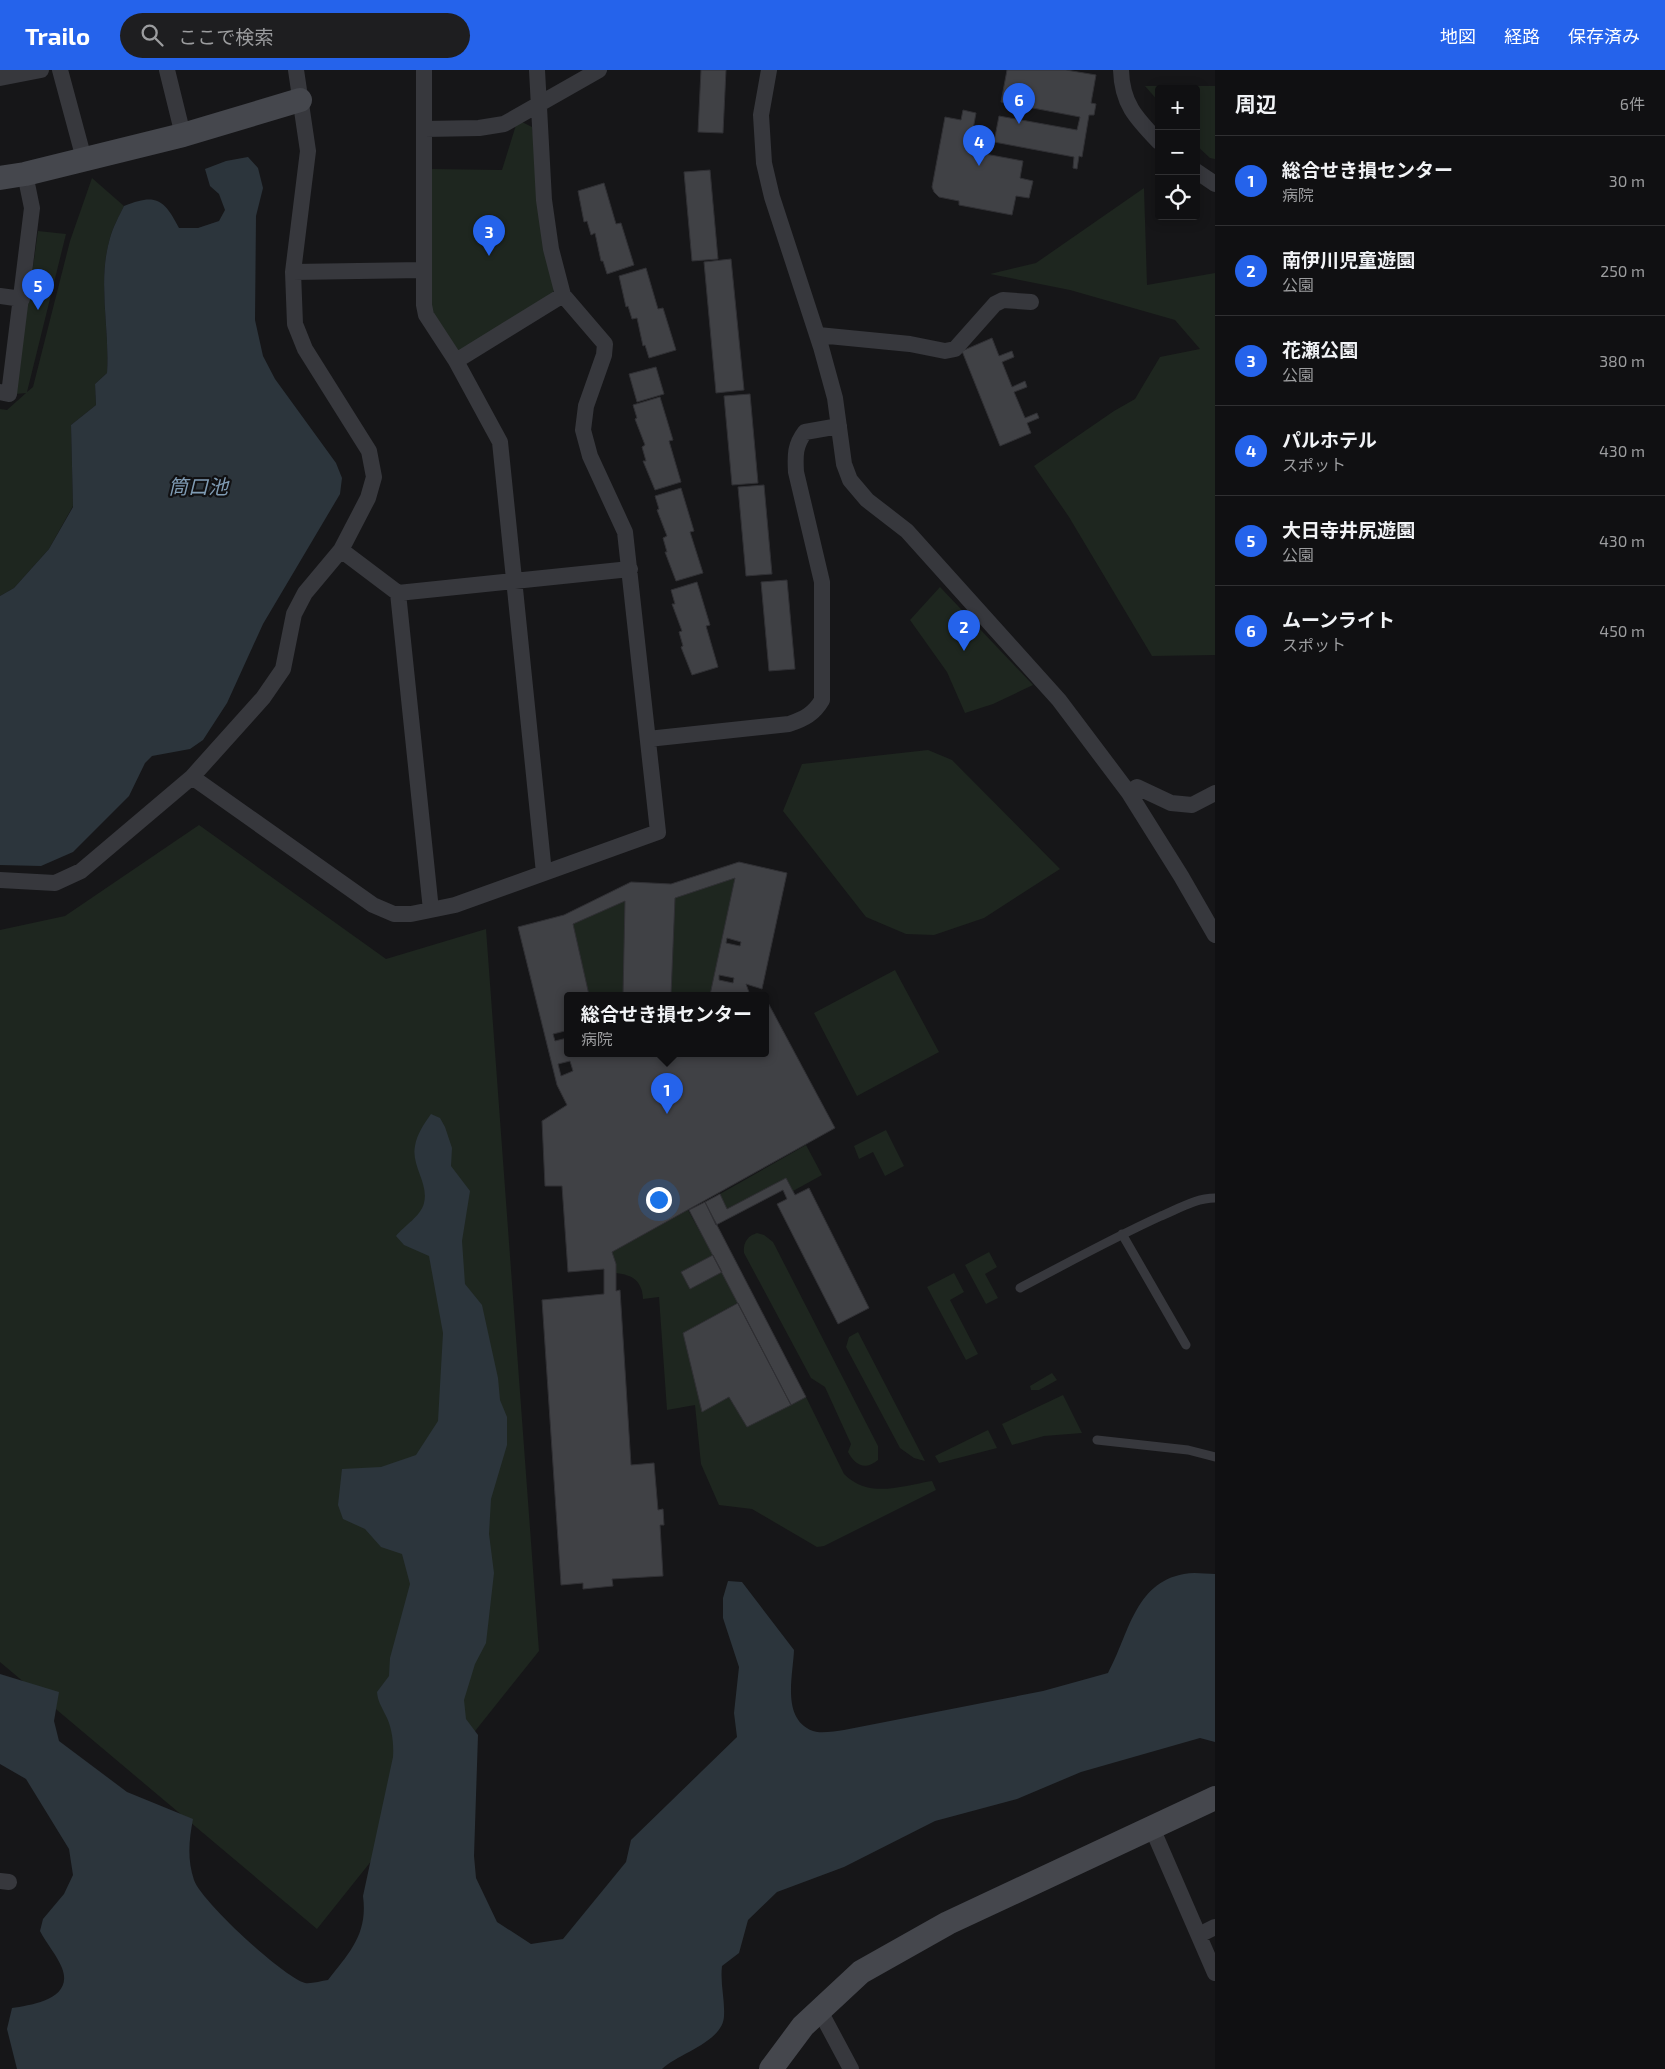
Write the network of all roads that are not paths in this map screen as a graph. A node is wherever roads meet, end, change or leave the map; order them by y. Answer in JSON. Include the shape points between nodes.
{"nodes":[{"id":1,"x":41,"y":70,"type":"edge"},
{"id":2,"x":60,"y":70,"type":"edge"},
{"id":3,"x":168,"y":70,"type":"edge"},
{"id":4,"x":296,"y":70,"type":"edge"},
{"id":5,"x":424,"y":70,"type":"edge"},
{"id":6,"x":537,"y":70,"type":"edge"},
{"id":7,"x":599,"y":70,"type":"edge"},
{"id":8,"x":769,"y":70,"type":"edge"},
{"id":9,"x":1121,"y":70,"type":"edge"},
{"id":10,"x":0,"y":78,"type":"edge"},
{"id":11,"x":300,"y":100,"type":"junction"},
{"id":12,"x":537,"y":104,"type":"junction"},
{"id":13,"x":425,"y":130,"type":"junction"},
{"id":14,"x":183,"y":135,"type":"junction"},
{"id":15,"x":1155,"y":137,"type":"edge"},
{"id":16,"x":84,"y":159,"type":"junction"},
{"id":17,"x":26,"y":174,"type":"junction"},
{"id":18,"x":1200,"y":174,"type":"edge"},
{"id":19,"x":0,"y":178,"type":"edge"},
{"id":20,"x":1215,"y":184,"type":"edge"},
{"id":21,"x":423,"y":270,"type":"junction"},
{"id":22,"x":294,"y":272,"type":"junction"},
{"id":23,"x":563,"y":295,"type":"junction"},
{"id":24,"x":0,"y":296,"type":"edge"},
{"id":25,"x":22,"y":299,"type":"junction"},
{"id":26,"x":1031,"y":302,"type":"dead end"},
{"id":27,"x":818,"y":335,"type":"junction"},
{"id":28,"x":456,"y":362,"type":"junction"},
{"id":29,"x":0,"y":392,"type":"edge"},
{"id":30,"x":839,"y":426,"type":"junction"},
{"id":31,"x":341,"y":550,"type":"junction"},
{"id":32,"x":630,"y":569,"type":"junction"},
{"id":33,"x":514,"y":582,"type":"junction"},
{"id":34,"x":398,"y":593,"type":"junction"},
{"id":35,"x":648,"y":739,"type":"junction"},
{"id":36,"x":192,"y":777,"type":"junction"},
{"id":37,"x":1128,"y":793,"type":"junction"},
{"id":38,"x":1215,"y":793,"type":"edge"},
{"id":39,"x":544,"y":873,"type":"junction"},
{"id":40,"x":0,"y":880,"type":"edge"},
{"id":41,"x":431,"y":910,"type":"junction"},
{"id":42,"x":1215,"y":935,"type":"edge"},
{"id":43,"x":1215,"y":1198,"type":"edge"},
{"id":44,"x":1122,"y":1234,"type":"junction"},
{"id":45,"x":1020,"y":1288,"type":"dead end"},
{"id":46,"x":1186,"y":1345,"type":"dead end"},
{"id":47,"x":1097,"y":1440,"type":"dead end"},
{"id":48,"x":1215,"y":1456,"type":"edge"},
{"id":49,"x":1215,"y":1798,"type":"edge"},
{"id":50,"x":1152,"y":1828,"type":"junction"},
{"id":51,"x":1215,"y":1927,"type":"edge"},
{"id":52,"x":1199,"y":1935,"type":"junction"},
{"id":53,"x":1215,"y":1973,"type":"edge"},
{"id":54,"x":820,"y":2011,"type":"junction"},
{"id":55,"x":849,"y":2068,"type":"edge"},
{"id":56,"x":771,"y":2069,"type":"edge"}],
"edges":[{"from":1,"to":10,"type":"street"},
{"from":2,"to":16,"type":"street"},
{"from":3,"to":14,"type":"street"},
{"from":4,"to":11,"type":"street"},
{"from":5,"to":13,"type":"street"},
{"from":6,"to":12,"type":"street"},
{"from":7,"to":12,"type":"street"},
{"from":8,"to":27,"type":"street","via":[[761,115],[764,164]]},
{"from":9,"to":15,"type":"street","via":[[1121,88],[1128,106]]},
{"from":11,"to":14,"type":"street"},
{"from":11,"to":22,"type":"street","via":[[308,151]]},
{"from":12,"to":13,"type":"street","via":[[493,128]]},
{"from":12,"to":23,"type":"street","via":[[544,200]]},
{"from":13,"to":21,"type":"street"},
{"from":14,"to":16,"type":"street"},
{"from":16,"to":17,"type":"street"},
{"from":17,"to":19,"type":"street"},
{"from":17,"to":25,"type":"street","via":[[32,208]]},
{"from":18,"to":20,"type":"street"},
{"from":21,"to":22,"type":"street"},
{"from":21,"to":28,"type":"street","via":[[426,315]]},
{"from":22,"to":31,"type":"street","via":[[296,324],[305,349],[369,451],[374,477],[368,498]]},
{"from":23,"to":28,"type":"street"},
{"from":23,"to":32,"type":"street","via":[[605,344],[586,406],[583,430],[590,456],[625,532]]},
{"from":24,"to":25,"type":"street"},
{"from":25,"to":29,"type":"street","via":[[9,394]]},
{"from":26,"to":27,"type":"street","via":[[1003,300],[994,304],[955,349],[945,351],[910,344]]},
{"from":27,"to":30,"type":"street"},
{"from":28,"to":33,"type":"street","via":[[500,442]]},
{"from":30,"to":35,"type":"street","via":[[806,432],[795,453],[796,472],[822,582],[822,700],[816,710],[789,724]]},
{"from":30,"to":37,"type":"street","via":[[844,464],[857,490],[907,531],[1059,700]]},
{"from":31,"to":34,"type":"street"},
{"from":31,"to":36,"type":"street","via":[[304,593],[294,614],[283,669],[263,698]]},
{"from":32,"to":33,"type":"street"},
{"from":32,"to":35,"type":"street"},
{"from":33,"to":34,"type":"street"},
{"from":33,"to":39,"type":"street"},
{"from":34,"to":41,"type":"street"},
{"from":35,"to":39,"type":"street","via":[[658,832]]},
{"from":36,"to":40,"type":"street","via":[[81,871],[54,883]]},
{"from":36,"to":41,"type":"street","via":[[374,905],[394,914]]},
{"from":37,"to":38,"type":"street","via":[[1137,787],[1170,803],[1192,805]]},
{"from":37,"to":42,"type":"street"},
{"from":39,"to":41,"type":"street","via":[[455,905]]},
{"from":43,"to":44,"type":"lane","via":[[1186,1205]]},
{"from":44,"to":45,"type":"lane"},
{"from":44,"to":46,"type":"lane"},
{"from":47,"to":48,"type":"lane"},
{"from":49,"to":50,"type":"street"},
{"from":50,"to":52,"type":"street"},
{"from":50,"to":54,"type":"street","via":[[915,1941],[861,1972]]},
{"from":51,"to":52,"type":"street"},
{"from":52,"to":53,"type":"street"},
{"from":54,"to":55,"type":"street"},
{"from":54,"to":56,"type":"street","via":[[803,2026]]}]}
